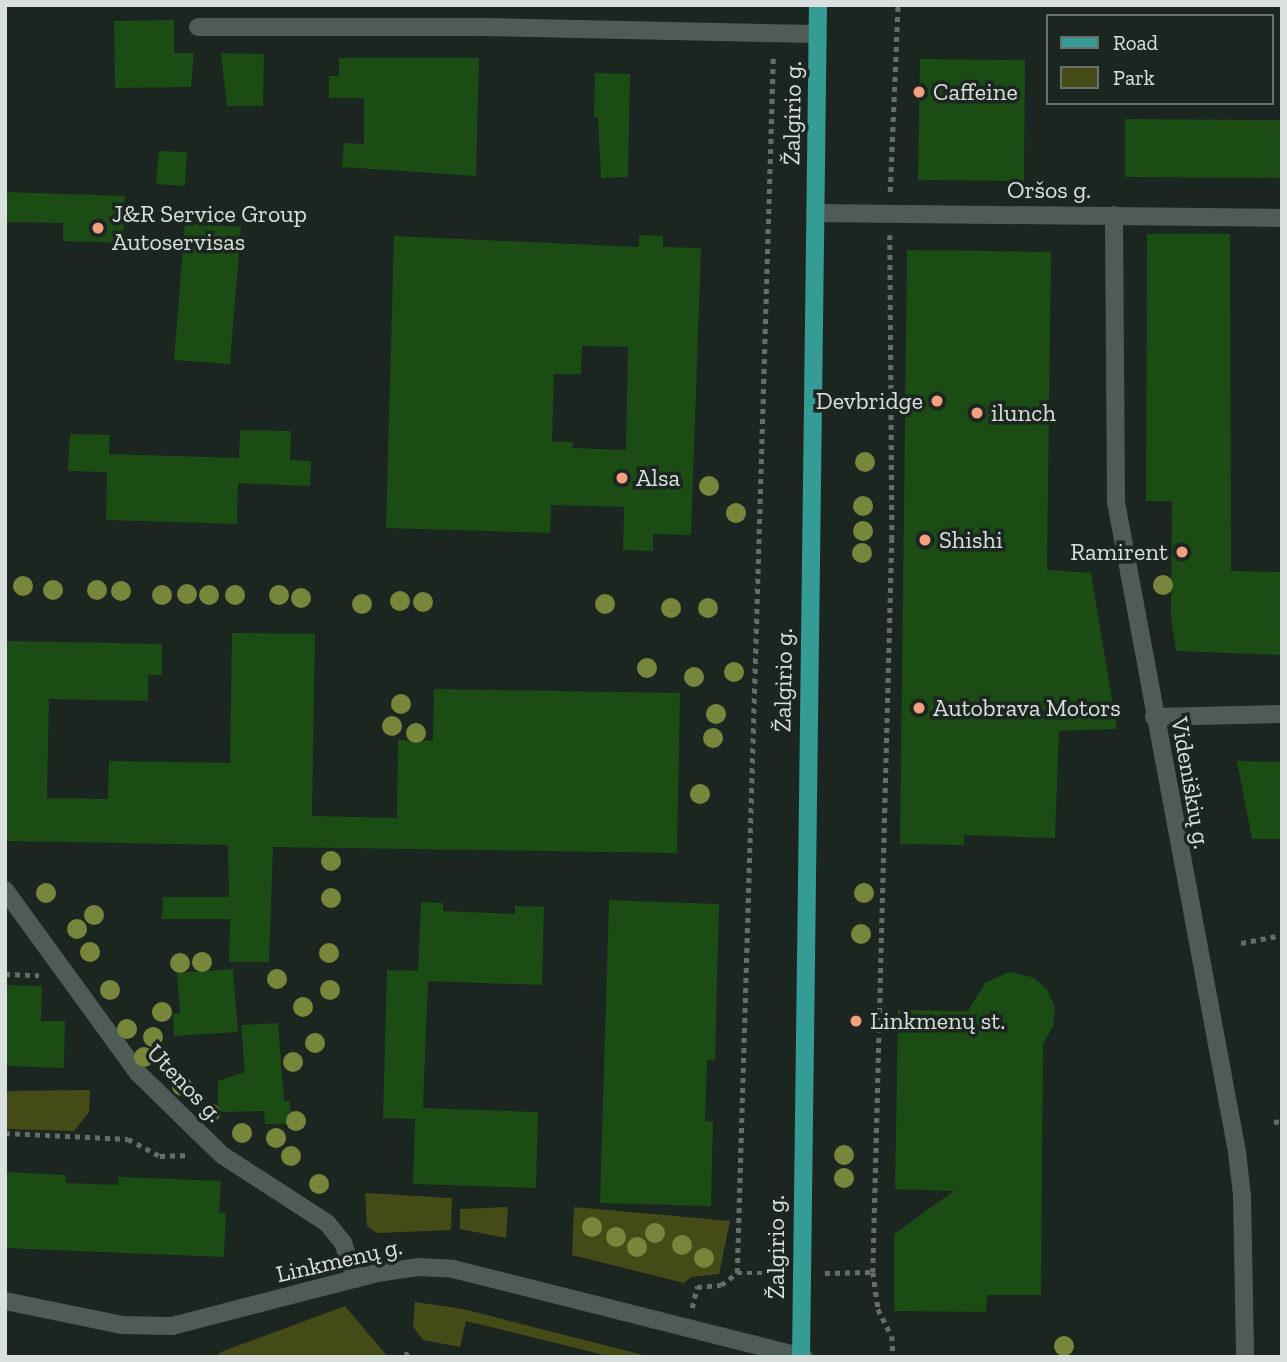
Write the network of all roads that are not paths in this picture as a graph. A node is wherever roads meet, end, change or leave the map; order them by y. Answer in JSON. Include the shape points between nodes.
{"nodes":[{"id":1,"x":818,"y":5,"type":"edge"},
{"id":2,"x":198,"y":27,"type":"dead end"},
{"id":3,"x":818,"y":34,"type":"junction"},
{"id":4,"x":815,"y":214,"type":"junction"},
{"id":5,"x":1114,"y":215,"type":"junction"},
{"id":6,"x":1282,"y":218,"type":"edge"},
{"id":7,"x":1282,"y":714,"type":"edge"},
{"id":8,"x":1154,"y":717,"type":"junction"},
{"id":9,"x":5,"y":890,"type":"edge"},
{"id":10,"x":356,"y":1279,"type":"junction"},
{"id":11,"x":5,"y":1301,"type":"edge"},
{"id":12,"x":801,"y":1357,"type":"edge"},
{"id":13,"x":1245,"y":1357,"type":"edge"}],
"edges":[{"from":1,"to":3,"type":"main road","name":"Žalgirio g."},
{"from":2,"to":3,"type":"street"},
{"from":3,"to":4,"type":"main road","name":"Žalgirio g."},
{"from":4,"to":5,"type":"street","name":"Oršos g."},
{"from":4,"to":12,"type":"main road","name":"Žalgirio g."},
{"from":5,"to":6,"type":"street","name":"Oršos g."},
{"from":5,"to":8,"type":"street","name":"Videniškių g.","via":[[1116,502]]},
{"from":7,"to":8,"type":"street"},
{"from":8,"to":13,"type":"street","name":"Videniškių g.","via":[[1237,1152]]},
{"from":9,"to":10,"type":"street","name":"Utenos g.","via":[[120,1051],[222,1155],[327,1223],[343,1243]]},
{"from":10,"to":11,"type":"street","name":"Linkmenų g.","via":[[172,1326],[122,1325]]},
{"from":10,"to":12,"type":"street","name":"Linkmenų g.","via":[[418,1267],[453,1269]]}]}
